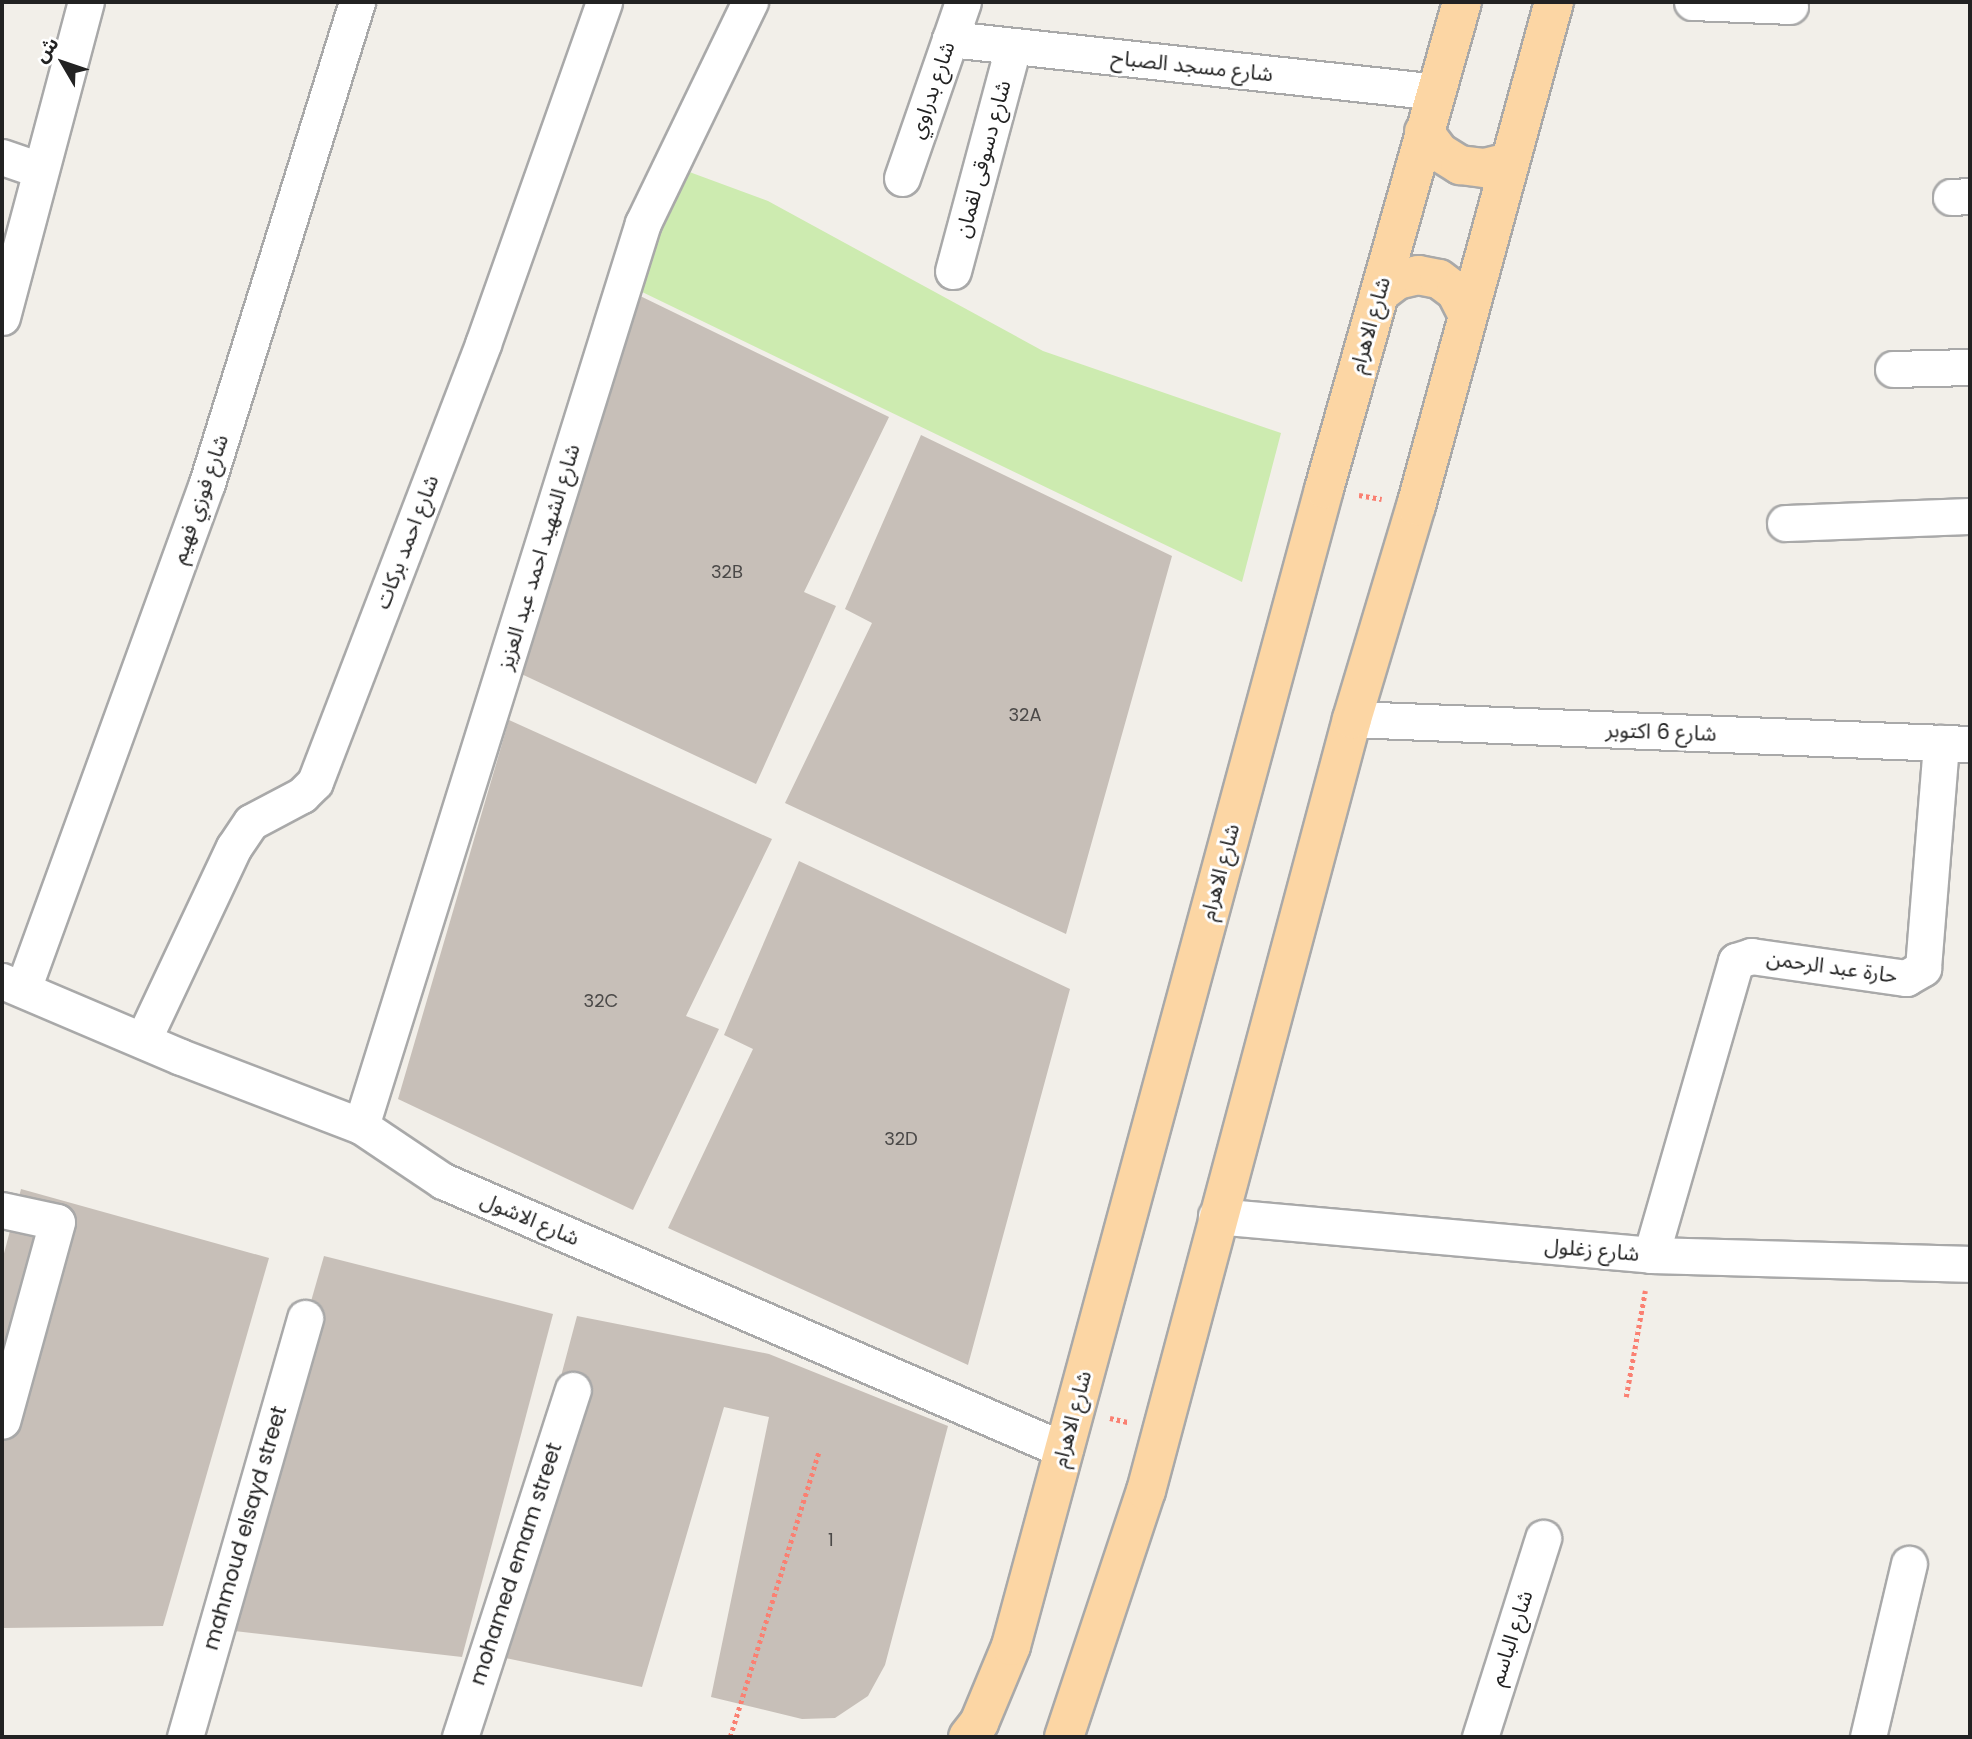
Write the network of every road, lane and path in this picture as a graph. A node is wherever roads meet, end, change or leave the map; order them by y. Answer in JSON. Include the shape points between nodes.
{"nodes":[{"id":1,"x":86,"y":2,"type":"edge"},
{"id":2,"x":357,"y":2,"type":"edge"},
{"id":3,"x":604,"y":2,"type":"edge"},
{"id":4,"x":750,"y":2,"type":"edge"},
{"id":5,"x":962,"y":2,"type":"edge"},
{"id":6,"x":1462,"y":2,"type":"edge"},
{"id":7,"x":1554,"y":2,"type":"edge"},
{"id":8,"x":1692,"y":2,"type":"edge"},
{"id":9,"x":1790,"y":6,"type":"dead end"},
{"id":10,"x":950,"y":39,"type":"junction"},
{"id":11,"x":1013,"y":47,"type":"junction"},
{"id":12,"x":1435,"y":92,"type":"junction"},
{"id":13,"x":1424,"y":132,"type":"junction"},
{"id":14,"x":2,"y":158,"type":"edge"},
{"id":15,"x":1510,"y":162,"type":"junction"},
{"id":16,"x":40,"y":170,"type":"junction"},
{"id":17,"x":902,"y":178,"type":"dead end"},
{"id":18,"x":953,"y":271,"type":"dead end"},
{"id":19,"x":1380,"y":293,"type":"junction"},
{"id":20,"x":1466,"y":312,"type":"junction"},
{"id":21,"x":2,"y":317,"type":"edge"},
{"id":22,"x":1970,"y":367,"type":"edge"},
{"id":23,"x":1893,"y":369,"type":"dead end"},
{"id":24,"x":1324,"y":489,"type":"junction"},
{"id":25,"x":1393,"y":501,"type":"junction"},
{"id":26,"x":1970,"y":516,"type":"edge"},
{"id":27,"x":1785,"y":523,"type":"dead end"},
{"id":28,"x":1352,"y":719,"type":"junction"},
{"id":29,"x":1955,"y":744,"type":"edge"},
{"id":30,"x":12,"y":985,"type":"edge"},
{"id":31,"x":143,"y":1040,"type":"junction"},
{"id":32,"x":361,"y":1126,"type":"junction"},
{"id":33,"x":2,"y":1210,"type":"edge"},
{"id":34,"x":1216,"y":1216,"type":"junction"},
{"id":35,"x":1651,"y":1255,"type":"junction"},
{"id":36,"x":1970,"y":1264,"type":"edge"},
{"id":37,"x":305,"y":1318,"type":"dead end"},
{"id":38,"x":573,"y":1390,"type":"dead end"},
{"id":39,"x":1626,"y":1397,"type":"dead end"},
{"id":40,"x":1130,"y":1409,"type":"dead end"},
{"id":41,"x":1074,"y":1410,"type":"junction"},
{"id":42,"x":2,"y":1421,"type":"edge"},
{"id":43,"x":1126,"y":1421,"type":"junction"},
{"id":44,"x":1163,"y":1428,"type":"junction"},
{"id":45,"x":1122,"y":1434,"type":"dead end"},
{"id":46,"x":1063,"y":1450,"type":"junction"},
{"id":47,"x":819,"y":1452,"type":"dead end"},
{"id":48,"x":1543,"y":1538,"type":"dead end"},
{"id":49,"x":1909,"y":1564,"type":"dead end"},
{"id":50,"x":185,"y":1737,"type":"edge"},
{"id":51,"x":460,"y":1737,"type":"edge"},
{"id":52,"x":730,"y":1737,"type":"edge"},
{"id":53,"x":968,"y":1737,"type":"edge"},
{"id":54,"x":1063,"y":1737,"type":"edge"},
{"id":55,"x":1480,"y":1737,"type":"edge"},
{"id":56,"x":1868,"y":1737,"type":"edge"}],
"edges":[{"from":1,"to":16,"type":"street"},
{"from":2,"to":30,"type":"street","name":"شارع فوزي فهيم","via":[[207,483]]},
{"from":3,"to":31,"type":"street","name":"شارع احمد بركات","via":[[483,344],[314,782],[302,795],[251,822],[233,847]]},
{"from":4,"to":32,"type":"street","name":"شارع الشهيد احمد عبد العزيز","via":[[643,223]]},
{"from":5,"to":10,"type":"street","name":"شارع بدراوي"},
{"from":6,"to":12,"type":"main road","name":"شارع الاهرام"},
{"from":7,"to":15,"type":"main road"},
{"from":8,"to":9,"type":"street"},
{"from":10,"to":11,"type":"street","name":"شارع مسجد الصباح"},
{"from":10,"to":17,"type":"street","name":"شارع بدراوي"},
{"from":11,"to":12,"type":"street","name":"شارع مسجد الصباح"},
{"from":11,"to":18,"type":"street","name":"شارع دسوقى لقمان"},
{"from":12,"to":13,"type":"main road","name":"شارع الاهرام"},
{"from":13,"to":15,"type":"main road","via":[[1439,152],[1460,164],[1485,168]]},
{"from":13,"to":19,"type":"main road","name":"شارع الاهرام"},
{"from":14,"to":16,"type":"street"},
{"from":15,"to":20,"type":"main road"},
{"from":16,"to":21,"type":"street"},
{"from":19,"to":20,"type":"main road","via":[[1397,280],[1418,275],[1439,279],[1456,292]]},
{"from":19,"to":24,"type":"main road","name":"شارع الاهرام"},
{"from":20,"to":25,"type":"main road"},
{"from":22,"to":23,"type":"street"},
{"from":24,"to":25,"type":"path"},
{"from":24,"to":41,"type":"main road","name":"شارع الاهرام"},
{"from":25,"to":28,"type":"main road"},
{"from":26,"to":27,"type":"street"},
{"from":28,"to":29,"type":"street","name":"شارع 6 اكتوبر"},
{"from":28,"to":34,"type":"main road"},
{"from":29,"to":35,"type":"street","name":"حارة عبد الرحمن","via":[[1923,968],[1906,978],[1751,956],[1736,961]]},
{"from":30,"to":31,"type":"street","name":"شارع الاشول"},
{"from":31,"to":32,"type":"street","name":"شارع الاشول"},
{"from":32,"to":46,"type":"street","name":"شارع الاشول","via":[[443,1181]]},
{"from":33,"to":42,"type":"street","via":[[57,1222]]},
{"from":34,"to":35,"type":"street","name":"شارع زغلول"},
{"from":34,"to":44,"type":"main road"},
{"from":35,"to":36,"type":"street","name":"شارع زغلول"},
{"from":35,"to":39,"type":"path"},
{"from":37,"to":50,"type":"street","name":"mahmoud elsayd street"},
{"from":38,"to":51,"type":"street","name":"mohamed emam street"},
{"from":40,"to":43,"type":"path"},
{"from":41,"to":43,"type":"path"},
{"from":41,"to":46,"type":"main road","name":"شارع الاهرام"},
{"from":43,"to":44,"type":"path"},
{"from":43,"to":45,"type":"path"},
{"from":44,"to":54,"type":"main road"},
{"from":46,"to":53,"type":"main road","name":"شارع الاهرام","via":[[1011,1646],[979,1723]]},
{"from":47,"to":52,"type":"path"},
{"from":48,"to":55,"type":"street","name":"شارع الباسم"},
{"from":49,"to":56,"type":"street"}]}
